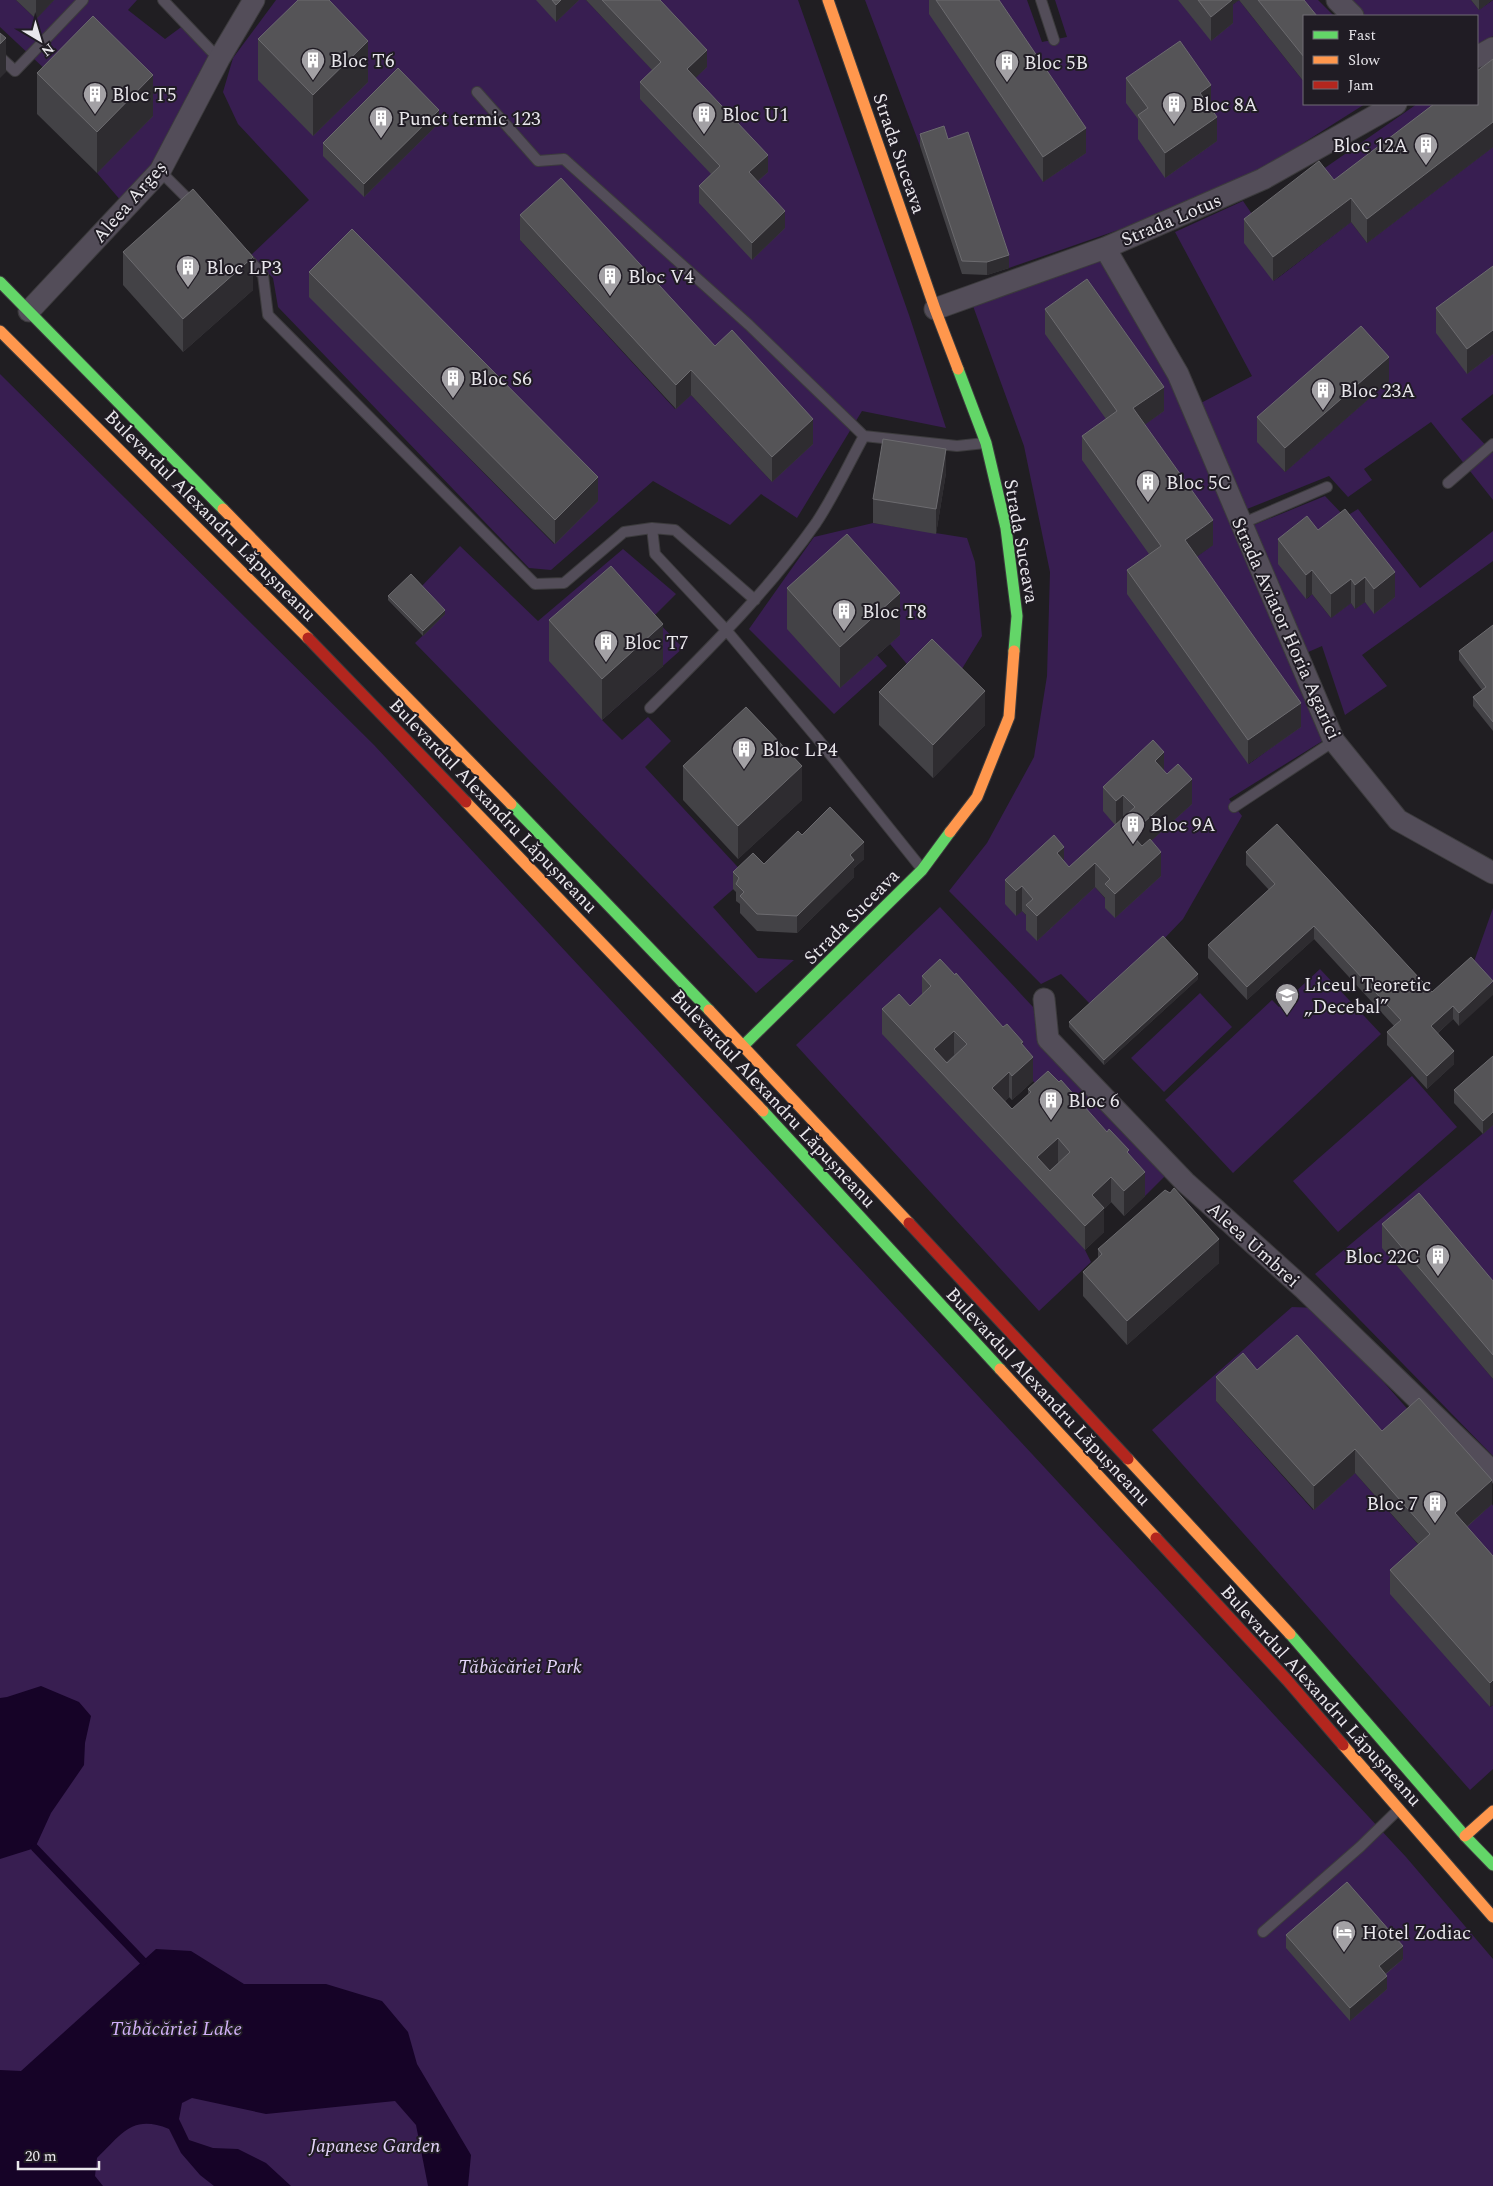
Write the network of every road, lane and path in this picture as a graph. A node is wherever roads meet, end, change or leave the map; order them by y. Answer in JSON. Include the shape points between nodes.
{"nodes":[{"id":1,"x":83,"y":0,"type":"edge"},
{"id":2,"x":163,"y":0,"type":"edge"},
{"id":3,"x":254,"y":0,"type":"edge"},
{"id":4,"x":828,"y":0,"type":"edge"},
{"id":5,"x":1041,"y":0,"type":"edge"},
{"id":6,"x":1337,"y":0,"type":"edge"},
{"id":7,"x":1352,"y":15,"type":"edge"},
{"id":8,"x":1054,"y":40,"type":"dead end"},
{"id":9,"x":1493,"y":48,"type":"edge"},
{"id":10,"x":1478,"y":56,"type":"edge"},
{"id":11,"x":0,"y":57,"type":"edge"},
{"id":12,"x":219,"y":59,"type":"junction"},
{"id":13,"x":477,"y":92,"type":"dead end"},
{"id":14,"x":1394,"y":105,"type":"edge"},
{"id":15,"x":160,"y":171,"type":"junction"},
{"id":16,"x":205,"y":216,"type":"edge"},
{"id":17,"x":1105,"y":248,"type":"junction"},
{"id":18,"x":238,"y":249,"type":"edge"},
{"id":19,"x":0,"y":282,"type":"edge"},
{"id":20,"x":935,"y":309,"type":"junction"},
{"id":21,"x":29,"y":310,"type":"junction"},
{"id":22,"x":0,"y":331,"type":"edge"},
{"id":23,"x":864,"y":436,"type":"junction"},
{"id":24,"x":986,"y":443,"type":"junction"},
{"id":25,"x":1493,"y":444,"type":"edge"},
{"id":26,"x":1448,"y":483,"type":"dead end"},
{"id":27,"x":1327,"y":487,"type":"dead end"},
{"id":28,"x":1241,"y":524,"type":"junction"},
{"id":29,"x":652,"y":528,"type":"junction"},
{"id":30,"x":755,"y":600,"type":"junction"},
{"id":31,"x":727,"y":632,"type":"junction"},
{"id":32,"x":650,"y":708,"type":"dead end"},
{"id":33,"x":1334,"y":741,"type":"junction"},
{"id":34,"x":1234,"y":807,"type":"dead end"},
{"id":35,"x":922,"y":870,"type":"junction"},
{"id":36,"x":1493,"y":873,"type":"edge"},
{"id":37,"x":1044,"y":999,"type":"dead end"},
{"id":38,"x":743,"y":1046,"type":"junction"},
{"id":39,"x":1493,"y":1472,"type":"edge"},
{"id":40,"x":1400,"y":1808,"type":"junction"},
{"id":41,"x":1493,"y":1812,"type":"edge"},
{"id":42,"x":1464,"y":1836,"type":"junction"},
{"id":43,"x":1493,"y":1865,"type":"edge"},
{"id":44,"x":1493,"y":1917,"type":"edge"},
{"id":45,"x":1263,"y":1932,"type":"dead end"}],
"edges":[{"from":1,"to":11,"type":"lane","via":[[15,71]]},
{"from":2,"to":12,"type":"lane"},
{"from":3,"to":12,"type":"street","name":"Aleea Argeș"},
{"from":4,"to":20,"type":"main road","name":"Strada Suceava"},
{"from":5,"to":8,"type":"lane"},
{"from":6,"to":7,"type":"street"},
{"from":9,"to":10,"type":"street"},
{"from":12,"to":15,"type":"street","name":"Aleea Argeș"},
{"from":13,"to":23,"type":"lane","via":[[538,161],[564,159],[749,325]]},
{"from":14,"to":17,"type":"street","name":"Strada Lotus","via":[[1263,179]]},
{"from":15,"to":16,"type":"lane"},
{"from":15,"to":21,"type":"street","name":"Aleea Argeș"},
{"from":17,"to":20,"type":"street","name":"Strada Lotus"},
{"from":17,"to":28,"type":"street","name":"Strada Aviator Horia Agarici","via":[[1178,374]]},
{"from":18,"to":29,"type":"lane","via":[[263,275],[268,315],[535,584],[564,582],[624,532]]},
{"from":19,"to":21,"type":"main road","name":"Bulevardul Alexandru Lăpușneanu"},
{"from":20,"to":24,"type":"main road","name":"Strada Suceava"},
{"from":21,"to":38,"type":"main road","name":"Bulevardul Alexandru Lăpușneanu","via":[[407,695]]},
{"from":22,"to":40,"type":"main road","name":"Bulevardul Alexandru Lăpușneanu","via":[[304,634],[724,1069],[1287,1680]]},
{"from":23,"to":24,"type":"lane","via":[[957,446]]},
{"from":23,"to":30,"type":"lane","via":[[816,522]]},
{"from":24,"to":35,"type":"main road","name":"Strada Suceava","via":[[1006,528],[1017,616],[1009,717],[977,796]]},
{"from":25,"to":26,"type":"lane"},
{"from":27,"to":28,"type":"lane"},
{"from":28,"to":33,"type":"street","name":"Strada Aviator Horia Agarici"},
{"from":29,"to":30,"type":"lane","via":[[675,530]]},
{"from":29,"to":31,"type":"lane","via":[[655,554]]},
{"from":30,"to":31,"type":"lane"},
{"from":31,"to":32,"type":"lane"},
{"from":31,"to":35,"type":"lane"},
{"from":33,"to":34,"type":"lane"},
{"from":33,"to":36,"type":"street","name":"Strada Aviator Horia Agarici","via":[[1398,820]]},
{"from":35,"to":38,"type":"main road","name":"Strada Suceava"},
{"from":37,"to":39,"type":"street","name":"Aleea Umbrei","via":[[1048,1039],[1185,1182],[1304,1289]]},
{"from":38,"to":42,"type":"main road","name":"Bulevardul Alexandru Lăpușneanu","via":[[1276,1618]]},
{"from":40,"to":44,"type":"main road","name":"Bulevardul Alexandru Lăpușneanu"},
{"from":40,"to":45,"type":"lane"},
{"from":41,"to":42,"type":"main road"},
{"from":42,"to":43,"type":"main road","name":"Bulevardul Alexandru Lăpușneanu"}]}
